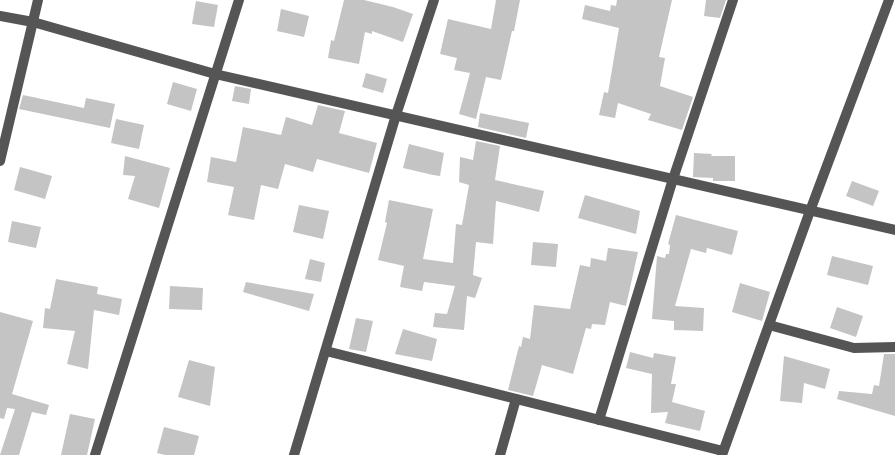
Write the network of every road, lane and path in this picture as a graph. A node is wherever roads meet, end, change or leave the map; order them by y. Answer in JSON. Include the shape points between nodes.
{"nodes":[{"id":1,"x":38,"y":0,"type":"edge"},
{"id":2,"x":239,"y":0,"type":"edge"},
{"id":3,"x":434,"y":0,"type":"edge"},
{"id":4,"x":733,"y":0,"type":"edge"},
{"id":5,"x":889,"y":0,"type":"edge"},
{"id":6,"x":0,"y":16,"type":"edge"},
{"id":7,"x":33,"y":22,"type":"junction"},
{"id":8,"x":215,"y":74,"type":"junction"},
{"id":9,"x":396,"y":115,"type":"junction"},
{"id":10,"x":0,"y":161,"type":"edge"},
{"id":11,"x":673,"y":179,"type":"junction"},
{"id":12,"x":810,"y":211,"type":"junction"},
{"id":13,"x":895,"y":230,"type":"edge"},
{"id":14,"x":769,"y":325,"type":"junction"},
{"id":15,"x":895,"y":347,"type":"edge"},
{"id":16,"x":326,"y":351,"type":"junction"},
{"id":17,"x":516,"y":398,"type":"junction"},
{"id":18,"x":599,"y":420,"type":"junction"},
{"id":19,"x":722,"y":453,"type":"edge"},
{"id":20,"x":95,"y":455,"type":"edge"},
{"id":21,"x":294,"y":455,"type":"edge"},
{"id":22,"x":500,"y":455,"type":"edge"}],
"edges":[{"from":1,"to":7,"type":"street"},
{"from":2,"to":8,"type":"street"},
{"from":3,"to":9,"type":"street"},
{"from":4,"to":11,"type":"street"},
{"from":5,"to":12,"type":"street"},
{"from":6,"to":7,"type":"street"},
{"from":7,"to":8,"type":"street"},
{"from":7,"to":10,"type":"street"},
{"from":8,"to":9,"type":"street"},
{"from":8,"to":20,"type":"street"},
{"from":9,"to":11,"type":"street"},
{"from":9,"to":16,"type":"street"},
{"from":11,"to":12,"type":"street"},
{"from":11,"to":18,"type":"street"},
{"from":12,"to":13,"type":"street"},
{"from":12,"to":14,"type":"street"},
{"from":14,"to":15,"type":"street","via":[[854,348]]},
{"from":14,"to":19,"type":"street"},
{"from":16,"to":17,"type":"street"},
{"from":16,"to":21,"type":"street"},
{"from":17,"to":18,"type":"street"},
{"from":17,"to":22,"type":"street"},
{"from":18,"to":19,"type":"street"}]}
